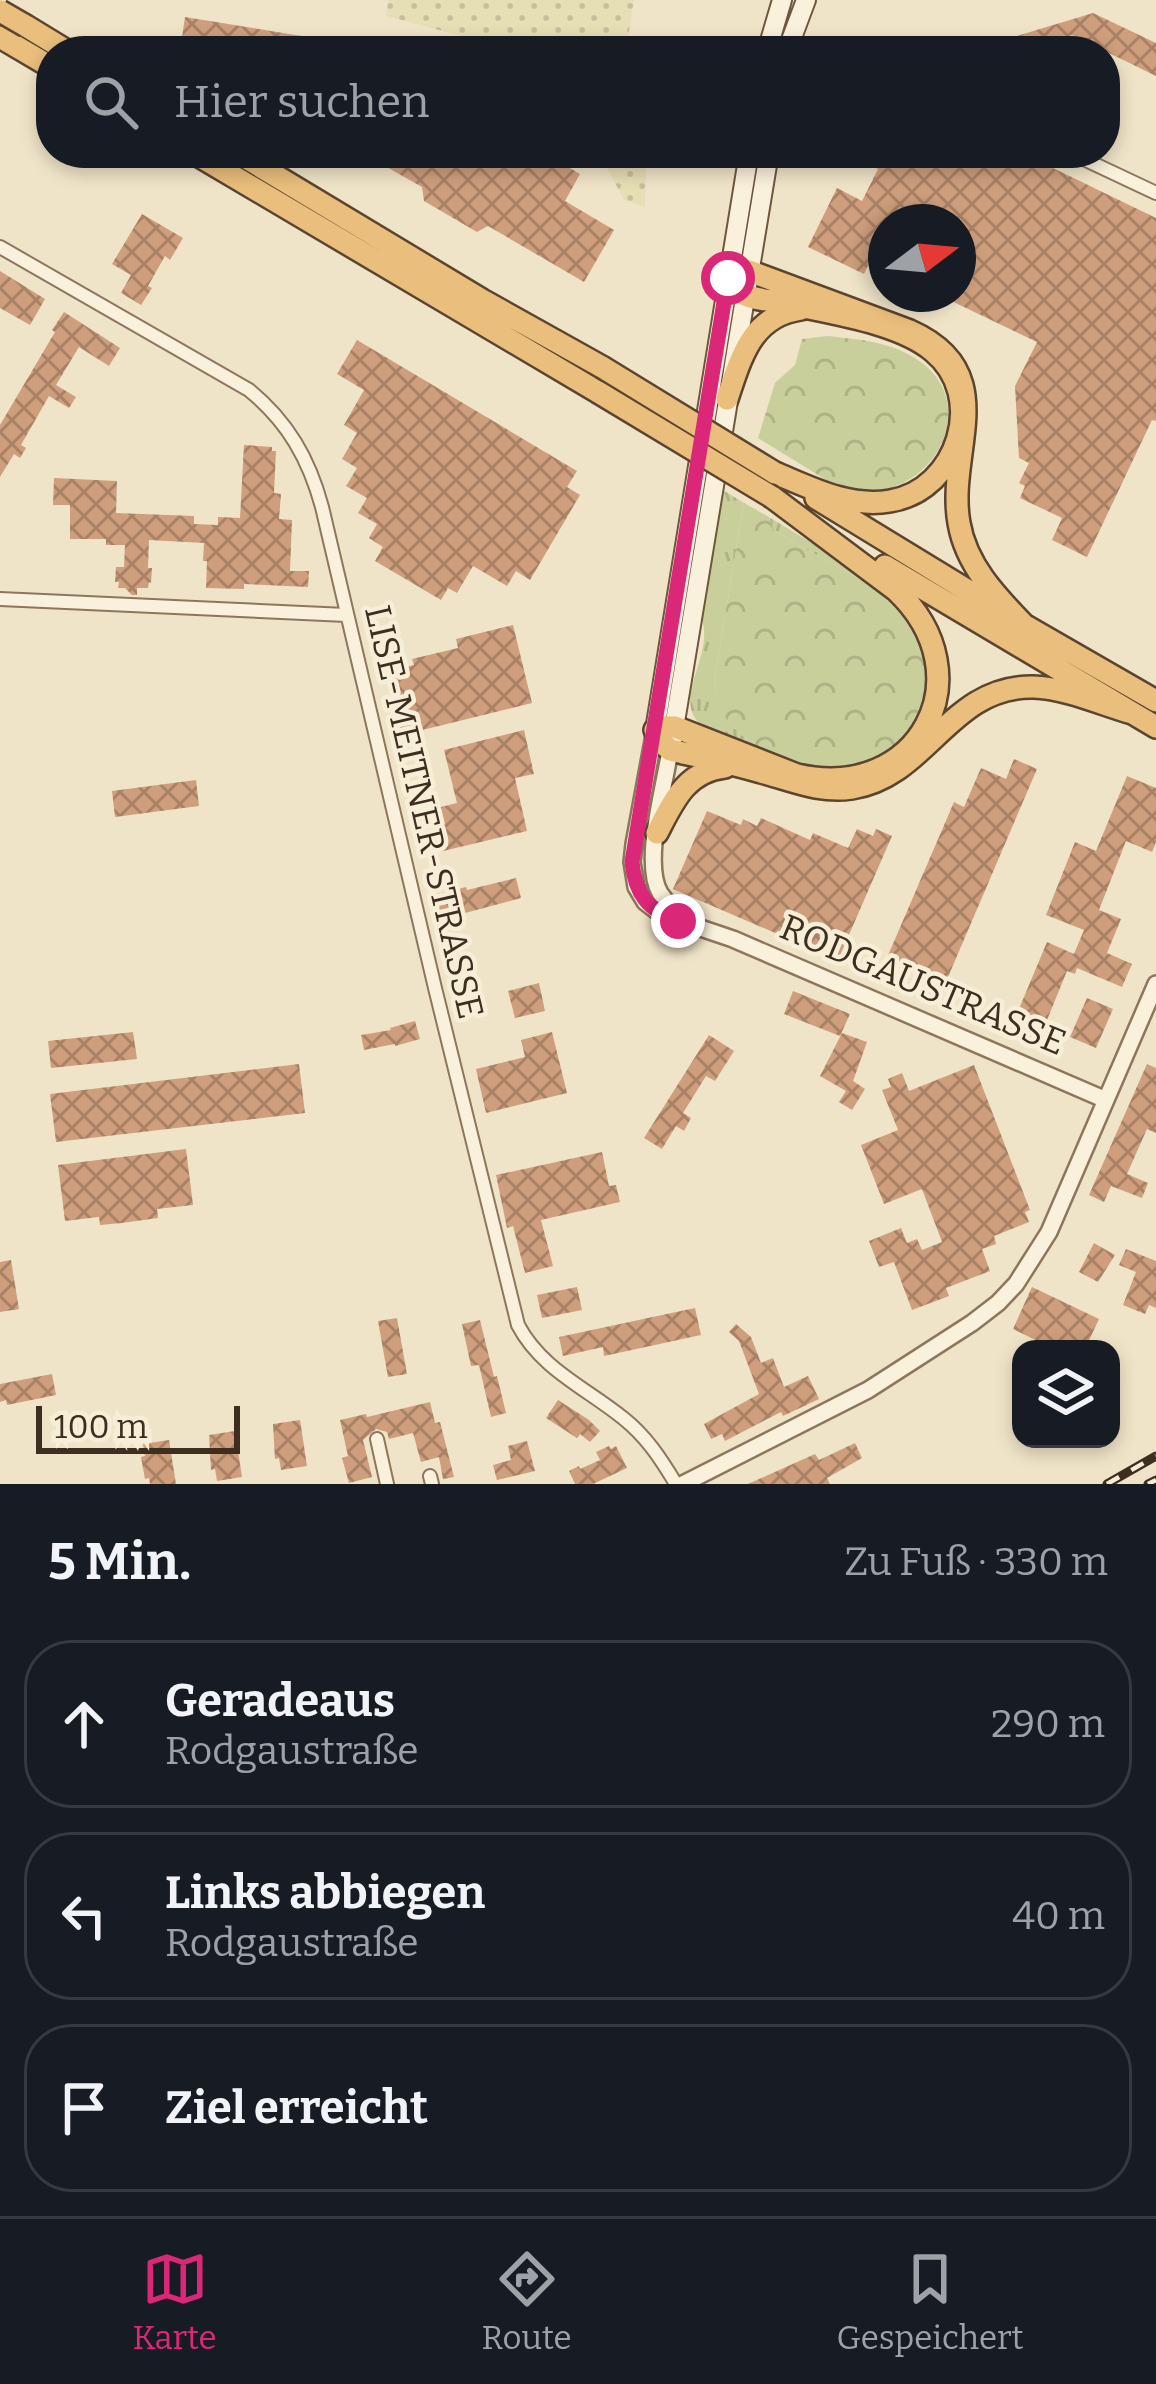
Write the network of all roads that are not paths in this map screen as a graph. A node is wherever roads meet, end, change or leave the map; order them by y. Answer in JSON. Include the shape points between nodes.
{"nodes":[{"id":1,"x":10,"y":0,"type":"edge"},
{"id":2,"x":782,"y":0,"type":"edge"},
{"id":3,"x":806,"y":0,"type":"edge"},
{"id":4,"x":0,"y":10,"type":"edge"},
{"id":5,"x":0,"y":36,"type":"edge"},
{"id":6,"x":43,"y":36,"type":"edge"},
{"id":7,"x":771,"y":36,"type":"edge"},
{"id":8,"x":793,"y":36,"type":"edge"},
{"id":9,"x":36,"y":59,"type":"edge"},
{"id":10,"x":219,"y":168,"type":"edge"},
{"id":11,"x":263,"y":168,"type":"edge"},
{"id":12,"x":748,"y":168,"type":"edge"},
{"id":13,"x":766,"y":168,"type":"edge"},
{"id":14,"x":1103,"y":168,"type":"edge"},
{"id":15,"x":1156,"y":193,"type":"edge"},
{"id":16,"x":0,"y":247,"type":"edge"},
{"id":17,"x":741,"y":281,"type":"junction"},
{"id":18,"x":808,"y":308,"type":"junction"},
{"id":19,"x":728,"y":399,"type":"junction"},
{"id":20,"x":775,"y":473,"type":"junction"},
{"id":21,"x":772,"y":497,"type":"junction"},
{"id":22,"x":0,"y":599,"type":"edge"},
{"id":23,"x":346,"y":615,"type":"junction"},
{"id":24,"x":1024,"y":626,"type":"junction"},
{"id":25,"x":1156,"y":701,"type":"edge"},
{"id":26,"x":1132,"y":713,"type":"junction"},
{"id":27,"x":1156,"y":728,"type":"edge"},
{"id":28,"x":665,"y":729,"type":"junction"},
{"id":29,"x":670,"y":750,"type":"junction"},
{"id":30,"x":744,"y":768,"type":"junction"},
{"id":31,"x":657,"y":833,"type":"junction"},
{"id":32,"x":713,"y":932,"type":"junction"},
{"id":33,"x":1156,"y":985,"type":"edge"},
{"id":34,"x":1106,"y":1100,"type":"junction"},
{"id":35,"x":376,"y":1439,"type":"dead end"},
{"id":36,"x":387,"y":1484,"type":"edge"},
{"id":37,"x":679,"y":1484,"type":"edge"}],
"edges":[{"from":1,"to":5,"type":"street"},
{"from":2,"to":7,"type":"main road"},
{"from":3,"to":8,"type":"main road"},
{"from":4,"to":6,"type":"highway","bridge":true},
{"from":5,"to":9,"type":"highway"},
{"from":10,"to":21,"type":"highway","bridge":true},
{"from":11,"to":20,"type":"highway","bridge":true},
{"from":12,"to":17,"type":"main road","name":"RODGAUSTRASSE"},
{"from":13,"to":17,"type":"main road","name":"RODGAUSTRASSE"},
{"from":14,"to":15,"type":"street"},
{"from":16,"to":23,"type":"street","name":"LISE-MEITNER-STRASSE","via":[[267,406],[314,479]]},
{"from":17,"to":18,"type":"highway"},
{"from":17,"to":19,"type":"main road","name":"RODGAUSTRASSE"},
{"from":17,"to":24,"type":"highway","via":[[910,331],[945,355],[967,403],[957,492],[962,537],[975,568]]},
{"from":17,"to":28,"type":"main road","name":"RODGAUSTRASSE"},
{"from":18,"to":19,"type":"highway","via":[[773,317],[754,333]]},
{"from":18,"to":20,"type":"highway","via":[[929,347],[957,387],[958,436],[934,481],[895,500],[832,496]]},
{"from":19,"to":28,"type":"main road","name":"RODGAUSTRASSE"},
{"from":20,"to":24,"type":"highway"},
{"from":21,"to":26,"type":"highway"},
{"from":21,"to":28,"type":"highway","via":[[896,590],[923,620],[938,675],[929,721],[887,764],[833,780]]},
{"from":22,"to":23,"type":"street"},
{"from":23,"to":37,"type":"street","name":"LISE-MEITNER-STRASSE","via":[[518,1325],[543,1361],[644,1437]]},
{"from":24,"to":25,"type":"highway"},
{"from":26,"to":27,"type":"highway"},
{"from":26,"to":30,"type":"highway","via":[[1021,688],[964,709],[908,763],[864,785],[820,788]]},
{"from":28,"to":29,"type":"highway","via":[[659,740]]},
{"from":28,"to":32,"type":"street","name":"RODGAUSTRASSE","via":[[634,844],[634,879],[662,915]]},
{"from":29,"to":30,"type":"highway"},
{"from":29,"to":31,"type":"street","name":"RODGAUSTRASSE"},
{"from":30,"to":31,"type":"highway","via":[[691,778]]},
{"from":31,"to":32,"type":"street","name":"RODGAUSTRASSE","via":[[661,895]]},
{"from":32,"to":34,"type":"street","name":"RODGAUSTRASSE"},
{"from":33,"to":34,"type":"street"},
{"from":34,"to":37,"type":"street","via":[[1048,1232],[1009,1292],[868,1390]]},
{"from":35,"to":36,"type":"street"}]}
